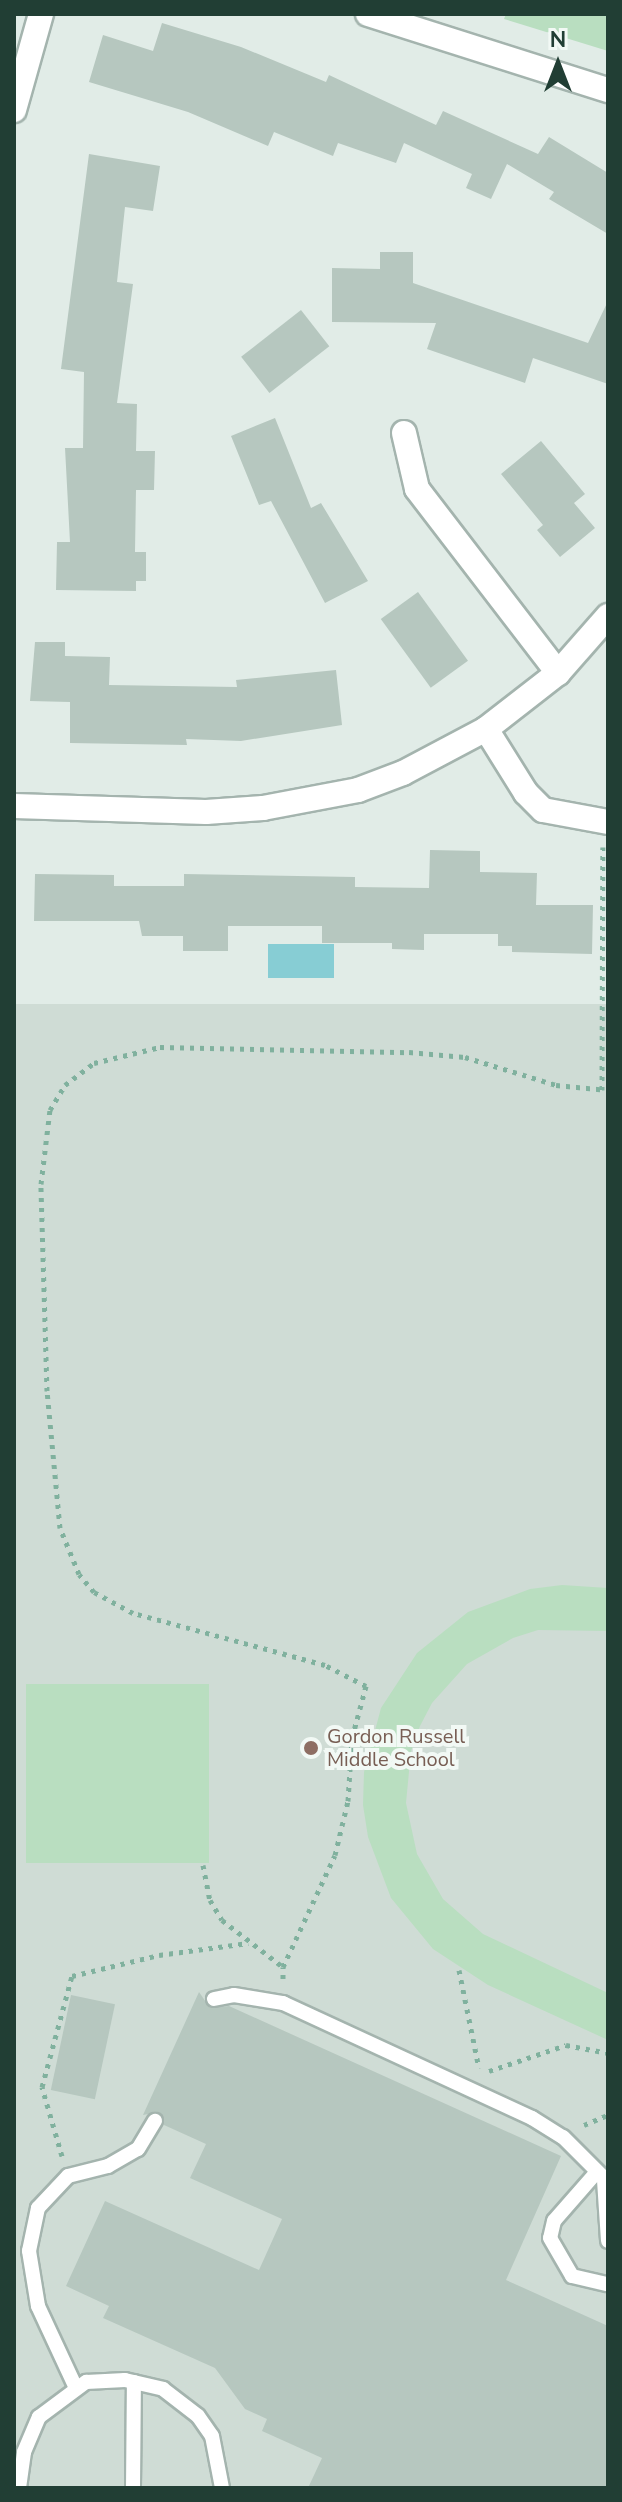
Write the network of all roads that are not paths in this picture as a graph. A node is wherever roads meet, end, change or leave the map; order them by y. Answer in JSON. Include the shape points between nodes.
{"nodes":[{"id":1,"x":41,"y":14,"type":"edge"},
{"id":2,"x":368,"y":14,"type":"edge"},
{"id":3,"x":608,"y":90,"type":"edge"},
{"id":4,"x":14,"y":110,"type":"edge"},
{"id":5,"x":404,"y":433,"type":"dead end"},
{"id":6,"x":608,"y":616,"type":"edge"},
{"id":7,"x":558,"y":673,"type":"junction"},
{"id":8,"x":486,"y":729,"type":"junction"},
{"id":9,"x":14,"y":806,"type":"edge"},
{"id":10,"x":608,"y":822,"type":"edge"},
{"id":11,"x":214,"y":1999,"type":"dead end"},
{"id":12,"x":155,"y":2121,"type":"dead end"},
{"id":13,"x":602,"y":2179,"type":"edge"},
{"id":14,"x":608,"y":2241,"type":"edge"},
{"id":15,"x":608,"y":2284,"type":"edge"},
{"id":16,"x":134,"y":2382,"type":"junction"},
{"id":17,"x":76,"y":2388,"type":"junction"},
{"id":18,"x":19,"y":2488,"type":"edge"},
{"id":19,"x":133,"y":2488,"type":"edge"},
{"id":20,"x":222,"y":2488,"type":"edge"}],
"edges":[{"from":1,"to":4,"type":"street"},
{"from":2,"to":3,"type":"street"},
{"from":5,"to":7,"type":"street","via":[[417,489]]},
{"from":6,"to":7,"type":"street"},
{"from":7,"to":8,"type":"street"},
{"from":8,"to":9,"type":"street","via":[[403,773],[318,800],[206,812]]},
{"from":8,"to":10,"type":"street","via":[[526,793],[543,810]]},
{"from":11,"to":13,"type":"lane","via":[[234,1995],[283,2003],[532,2118],[563,2137]]},
{"from":12,"to":17,"type":"lane","via":[[138,2149],[108,2166],[68,2176],[38,2208],[29,2251],[38,2306]]},
{"from":13,"to":14,"type":"lane"},
{"from":13,"to":15,"type":"lane","via":[[554,2221],[550,2238],[572,2276]]},
{"from":16,"to":17,"type":"lane","via":[[86,2382]]},
{"from":16,"to":19,"type":"lane"},
{"from":16,"to":20,"type":"lane","via":[[163,2389],[198,2416],[212,2436]]},
{"from":17,"to":18,"type":"lane","via":[[39,2417],[24,2452]]}]}
